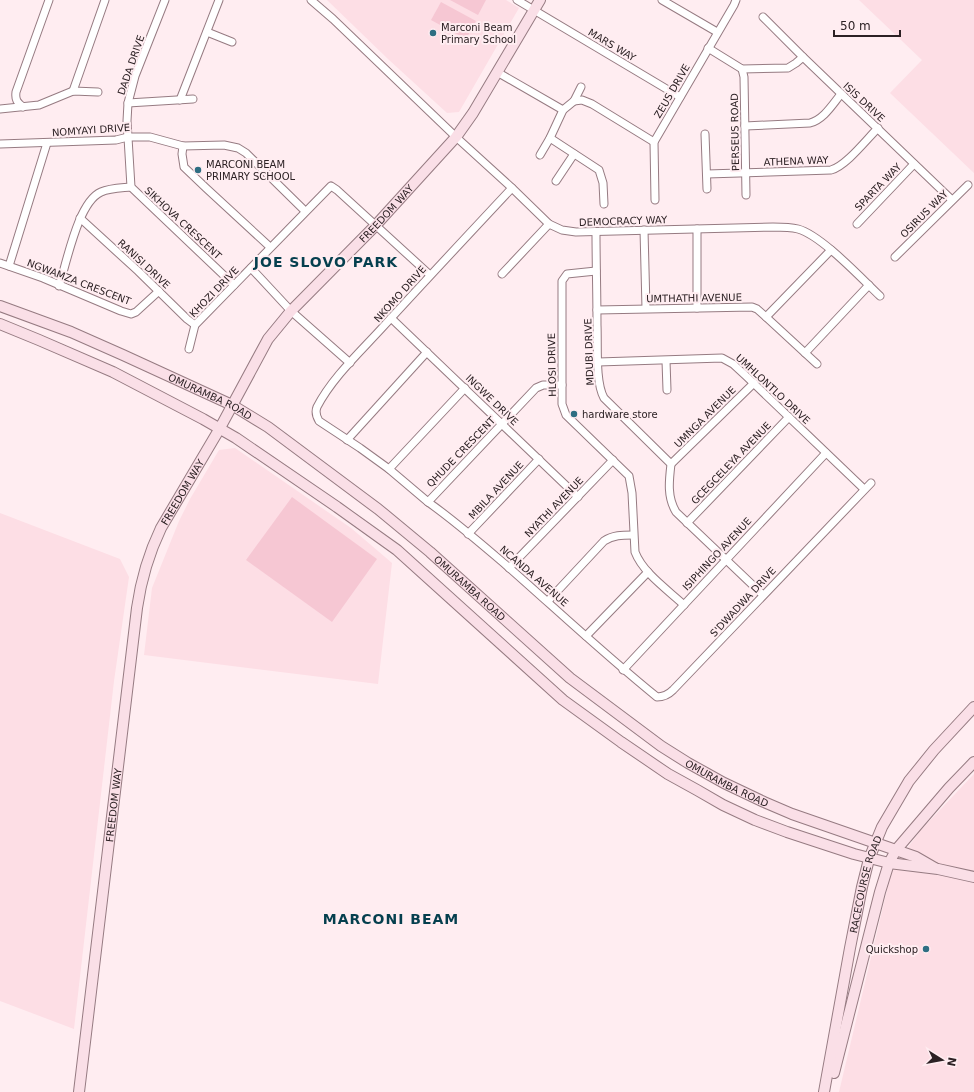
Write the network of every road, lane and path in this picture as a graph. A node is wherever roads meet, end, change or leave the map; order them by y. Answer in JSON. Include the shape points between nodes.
{"nodes":[{"id":1,"x":50,"y":0,"type":"edge"},
{"id":2,"x":105,"y":0,"type":"edge"},
{"id":3,"x":165,"y":0,"type":"edge"},
{"id":4,"x":219,"y":0,"type":"edge"},
{"id":5,"x":311,"y":0,"type":"edge"},
{"id":6,"x":517,"y":0,"type":"edge"},
{"id":7,"x":540,"y":0,"type":"edge"},
{"id":8,"x":662,"y":0,"type":"edge"},
{"id":9,"x":736,"y":0,"type":"edge"},
{"id":10,"x":534,"y":10,"type":"junction"},
{"id":11,"x":763,"y":17,"type":"dead end"},
{"id":12,"x":207,"y":32,"type":"junction"},
{"id":13,"x":717,"y":32,"type":"junction"},
{"id":14,"x":232,"y":42,"type":"dead end"},
{"id":15,"x":708,"y":48,"type":"junction"},
{"id":16,"x":803,"y":58,"type":"junction"},
{"id":17,"x":742,"y":69,"type":"junction"},
{"id":18,"x":497,"y":72,"type":"junction"},
{"id":19,"x":581,"y":87,"type":"dead end"},
{"id":20,"x":73,"y":91,"type":"junction"},
{"id":21,"x":98,"y":92,"type":"dead end"},
{"id":22,"x":841,"y":94,"type":"junction"},
{"id":23,"x":680,"y":97,"type":"junction"},
{"id":24,"x":193,"y":99,"type":"dead end"},
{"id":25,"x":180,"y":100,"type":"junction"},
{"id":26,"x":574,"y":101,"type":"junction"},
{"id":27,"x":128,"y":102,"type":"junction"},
{"id":28,"x":23,"y":107,"type":"junction"},
{"id":29,"x":0,"y":109,"type":"edge"},
{"id":30,"x":563,"y":110,"type":"junction"},
{"id":31,"x":745,"y":126,"type":"junction"},
{"id":32,"x":878,"y":128,"type":"junction"},
{"id":33,"x":705,"y":134,"type":"dead end"},
{"id":34,"x":128,"y":137,"type":"junction"},
{"id":35,"x":456,"y":137,"type":"junction"},
{"id":36,"x":550,"y":138,"type":"junction"},
{"id":37,"x":654,"y":142,"type":"junction"},
{"id":38,"x":47,"y":143,"type":"junction"},
{"id":39,"x":0,"y":144,"type":"edge"},
{"id":40,"x":183,"y":146,"type":"junction"},
{"id":41,"x":574,"y":154,"type":"junction"},
{"id":42,"x":540,"y":155,"type":"dead end"},
{"id":43,"x":914,"y":164,"type":"junction"},
{"id":44,"x":746,"y":172,"type":"junction"},
{"id":45,"x":707,"y":174,"type":"junction"},
{"id":46,"x":556,"y":181,"type":"dead end"},
{"id":47,"x":968,"y":185,"type":"dead end"},
{"id":48,"x":131,"y":186,"type":"junction"},
{"id":49,"x":512,"y":188,"type":"junction"},
{"id":50,"x":707,"y":189,"type":"dead end"},
{"id":51,"x":746,"y":195,"type":"dead end"},
{"id":52,"x":655,"y":200,"type":"dead end"},
{"id":53,"x":952,"y":200,"type":"junction"},
{"id":54,"x":604,"y":204,"type":"dead end"},
{"id":55,"x":305,"y":211,"type":"junction"},
{"id":56,"x":80,"y":218,"type":"junction"},
{"id":57,"x":549,"y":224,"type":"junction"},
{"id":58,"x":857,"y":224,"type":"dead end"},
{"id":59,"x":375,"y":226,"type":"junction"},
{"id":60,"x":696,"y":229,"type":"junction"},
{"id":61,"x":644,"y":230,"type":"junction"},
{"id":62,"x":596,"y":232,"type":"junction"},
{"id":63,"x":270,"y":247,"type":"junction"},
{"id":64,"x":831,"y":250,"type":"junction"},
{"id":65,"x":895,"y":258,"type":"dead end"},
{"id":66,"x":0,"y":263,"type":"edge"},
{"id":67,"x":9,"y":266,"type":"junction"},
{"id":68,"x":251,"y":268,"type":"junction"},
{"id":69,"x":596,"y":271,"type":"junction"},
{"id":70,"x":502,"y":274,"type":"dead end"},
{"id":71,"x":430,"y":275,"type":"junction"},
{"id":72,"x":234,"y":285,"type":"junction"},
{"id":73,"x":869,"y":285,"type":"junction"},
{"id":74,"x":60,"y":286,"type":"junction"},
{"id":75,"x":159,"y":291,"type":"junction"},
{"id":76,"x":880,"y":296,"type":"dead end"},
{"id":77,"x":0,"y":306,"type":"edge"},
{"id":78,"x":646,"y":308,"type":"junction"},
{"id":79,"x":697,"y":308,"type":"junction"},
{"id":80,"x":597,"y":310,"type":"junction"},
{"id":81,"x":291,"y":311,"type":"junction"},
{"id":82,"x":766,"y":317,"type":"junction"},
{"id":83,"x":391,"y":318,"type":"junction"},
{"id":84,"x":0,"y":324,"type":"edge"},
{"id":85,"x":196,"y":325,"type":"junction"},
{"id":86,"x":189,"y":349,"type":"dead end"},
{"id":87,"x":427,"y":352,"type":"junction"},
{"id":88,"x":804,"y":353,"type":"junction"},
{"id":89,"x":666,"y":361,"type":"junction"},
{"id":90,"x":598,"y":362,"type":"junction"},
{"id":91,"x":350,"y":363,"type":"junction"},
{"id":92,"x":817,"y":364,"type":"dead end"},
{"id":93,"x":754,"y":383,"type":"junction"},
{"id":94,"x":562,"y":385,"type":"junction"},
{"id":95,"x":464,"y":388,"type":"junction"},
{"id":96,"x":667,"y":390,"type":"dead end"},
{"id":97,"x":232,"y":405,"type":"junction"},
{"id":98,"x":789,"y":417,"type":"junction"},
{"id":99,"x":319,"y":421,"type":"joint"},
{"id":100,"x":502,"y":424,"type":"junction"},
{"id":101,"x":220,"y":428,"type":"junction"},
{"id":102,"x":347,"y":440,"type":"junction"},
{"id":103,"x":826,"y":453,"type":"junction"},
{"id":104,"x":539,"y":459,"type":"junction"},
{"id":105,"x":613,"y":460,"type":"junction"},
{"id":106,"x":671,"y":464,"type":"junction"},
{"id":107,"x":389,"y":469,"type":"junction"},
{"id":108,"x":871,"y":483,"type":"dead end"},
{"id":109,"x":864,"y":489,"type":"junction"},
{"id":110,"x":578,"y":497,"type":"junction"},
{"id":111,"x":428,"y":502,"type":"junction"},
{"id":112,"x":687,"y":523,"type":"junction"},
{"id":113,"x":468,"y":534,"type":"junction"},
{"id":114,"x":634,"y":535,"type":"junction"},
{"id":115,"x":726,"y":559,"type":"junction"},
{"id":116,"x":508,"y":568,"type":"junction"},
{"id":117,"x":648,"y":572,"type":"junction"},
{"id":118,"x":763,"y":595,"type":"junction"},
{"id":119,"x":548,"y":601,"type":"junction"},
{"id":120,"x":684,"y":605,"type":"junction"},
{"id":121,"x":586,"y":636,"type":"junction"},
{"id":122,"x":623,"y":670,"type":"junction"},
{"id":123,"x":974,"y":707,"type":"edge"},
{"id":124,"x":974,"y":762,"type":"edge"},
{"id":125,"x":875,"y":842,"type":"junction"},
{"id":126,"x":896,"y":850,"type":"junction"},
{"id":127,"x":869,"y":859,"type":"junction"},
{"id":128,"x":889,"y":863,"type":"junction"},
{"id":129,"x":938,"y":870,"type":"junction"},
{"id":130,"x":974,"y":877,"type":"edge"},
{"id":131,"x":79,"y":1092,"type":"edge"},
{"id":132,"x":824,"y":1092,"type":"edge"},
{"id":133,"x":829,"y":1092,"type":"edge"}],
"edges":[{"from":1,"to":28,"type":"street","via":[[16,92],[16,101]]},
{"from":2,"to":20,"type":"street"},
{"from":3,"to":27,"type":"street","name":"DADA DRIVE","via":[[135,76]]},
{"from":4,"to":12,"type":"street"},
{"from":5,"to":35,"type":"street","name":"DEMOCRACY WAY"},
{"from":6,"to":10,"type":"street","name":"MARS WAY"},
{"from":7,"to":10,"type":"main road","name":"FREEDOM WAY"},
{"from":8,"to":13,"type":"street"},
{"from":9,"to":13,"type":"street","name":"ZEUS DRIVE"},
{"from":10,"to":18,"type":"main road","name":"FREEDOM WAY"},
{"from":10,"to":23,"type":"street","name":"MARS WAY"},
{"from":11,"to":16,"type":"street","name":"ISIS DRIVE"},
{"from":12,"to":14,"type":"street"},
{"from":12,"to":25,"type":"street"},
{"from":13,"to":15,"type":"street","name":"ZEUS DRIVE"},
{"from":15,"to":17,"type":"street"},
{"from":15,"to":23,"type":"street","name":"ZEUS DRIVE"},
{"from":16,"to":17,"type":"street","via":[[788,68]]},
{"from":16,"to":22,"type":"street","name":"ISIS DRIVE"},
{"from":17,"to":31,"type":"street","name":"PERSEUS ROAD"},
{"from":18,"to":30,"type":"street"},
{"from":18,"to":35,"type":"main road","name":"FREEDOM WAY","via":[[474,114]]},
{"from":19,"to":26,"type":"street"},
{"from":20,"to":21,"type":"street"},
{"from":20,"to":28,"type":"street","via":[[39,105]]},
{"from":22,"to":31,"type":"street","via":[[816,121]]},
{"from":22,"to":32,"type":"street","name":"ISIS DRIVE"},
{"from":23,"to":37,"type":"street","name":"ZEUS DRIVE"},
{"from":24,"to":25,"type":"street"},
{"from":25,"to":27,"type":"street"},
{"from":26,"to":30,"type":"street"},
{"from":26,"to":37,"type":"street","via":[[582,100],[592,104]]},
{"from":27,"to":34,"type":"street","name":"DADA DRIVE"},
{"from":28,"to":29,"type":"street"},
{"from":30,"to":36,"type":"street"},
{"from":31,"to":44,"type":"street","name":"PERSEUS ROAD"},
{"from":32,"to":43,"type":"street","name":"ISIS DRIVE"},
{"from":32,"to":44,"type":"street","name":"ATHENA WAY","via":[[837,168]]},
{"from":33,"to":45,"type":"street"},
{"from":34,"to":38,"type":"street","name":"NOMYAYI DRIVE","via":[[116,140]]},
{"from":34,"to":40,"type":"street","name":"NOMYAYI DRIVE","via":[[150,137]]},
{"from":34,"to":48,"type":"street","name":"DADA DRIVE"},
{"from":35,"to":49,"type":"street","name":"DEMOCRACY WAY"},
{"from":35,"to":59,"type":"main road","name":"FREEDOM WAY"},
{"from":36,"to":41,"type":"street"},
{"from":36,"to":42,"type":"street"},
{"from":37,"to":52,"type":"street"},
{"from":38,"to":39,"type":"street","name":"NOMYAYI DRIVE"},
{"from":38,"to":67,"type":"street"},
{"from":40,"to":55,"type":"street","name":"NOMYAYI DRIVE","via":[[224,145],[238,148]]},
{"from":40,"to":63,"type":"street","via":[[184,167]]},
{"from":41,"to":46,"type":"street"},
{"from":41,"to":54,"type":"street","via":[[599,170],[603,183]]},
{"from":43,"to":53,"type":"street","name":"ISIS DRIVE"},
{"from":43,"to":58,"type":"street","name":"SPARTA WAY"},
{"from":44,"to":45,"type":"street","name":"ATHENA WAY"},
{"from":44,"to":51,"type":"street","name":"PERSEUS ROAD"},
{"from":45,"to":50,"type":"street"},
{"from":47,"to":53,"type":"street","name":"OSIRUS WAY"},
{"from":48,"to":56,"type":"street","name":"SIKHOVA CRESCENT","via":[[101,192],[88,202]]},
{"from":48,"to":72,"type":"street","name":"SIKHOVA CRESCENT"},
{"from":49,"to":57,"type":"street","name":"DEMOCRACY WAY"},
{"from":49,"to":71,"type":"street","name":"NKOMO DRIVE"},
{"from":53,"to":65,"type":"street","name":"OSIRUS WAY"},
{"from":55,"to":59,"type":"street","name":"KHOZI DRIVE","via":[[331,186]]},
{"from":55,"to":63,"type":"street","name":"KHOZI DRIVE"},
{"from":56,"to":74,"type":"street","name":"SIKHOVA CRESCENT"},
{"from":56,"to":75,"type":"street","name":"RANISI DRIVE"},
{"from":57,"to":62,"type":"street","name":"DEMOCRACY WAY","via":[[570,231]]},
{"from":57,"to":70,"type":"street"},
{"from":59,"to":71,"type":"street"},
{"from":59,"to":81,"type":"main road","name":"FREEDOM WAY"},
{"from":60,"to":61,"type":"street","name":"DEMOCRACY WAY"},
{"from":60,"to":64,"type":"street","name":"DEMOCRACY WAY","via":[[798,229],[811,234]]},
{"from":60,"to":79,"type":"street"},
{"from":61,"to":62,"type":"street","name":"DEMOCRACY WAY"},
{"from":61,"to":78,"type":"street"},
{"from":62,"to":69,"type":"street","name":"MDUBI DRIVE"},
{"from":63,"to":68,"type":"street","name":"KHOZI DRIVE"},
{"from":64,"to":73,"type":"street","name":"DEMOCRACY WAY"},
{"from":64,"to":82,"type":"street"},
{"from":66,"to":67,"type":"street","name":"NGWAMZA CRESCENT"},
{"from":67,"to":74,"type":"street","name":"NGWAMZA CRESCENT"},
{"from":68,"to":72,"type":"street","name":"KHOZI DRIVE"},
{"from":68,"to":81,"type":"street"},
{"from":69,"to":80,"type":"street","name":"MDUBI DRIVE"},
{"from":69,"to":94,"type":"street","name":"HLOSI DRIVE","via":[[567,274],[562,281]]},
{"from":71,"to":83,"type":"street","name":"NKOMO DRIVE"},
{"from":72,"to":85,"type":"street","name":"KHOZI DRIVE"},
{"from":73,"to":76,"type":"street","name":"DEMOCRACY WAY"},
{"from":73,"to":88,"type":"street"},
{"from":74,"to":75,"type":"street","name":"NGWAMZA CRESCENT","via":[[131,314]]},
{"from":75,"to":85,"type":"street","name":"RANISI DRIVE"},
{"from":77,"to":97,"type":"main road","name":"OMURAMBA ROAD","via":[[71,332]]},
{"from":78,"to":79,"type":"street","name":"UMTHATHI AVENUE"},
{"from":78,"to":80,"type":"street","name":"UMTHATHI AVENUE"},
{"from":79,"to":82,"type":"street","name":"UMTHATHI AVENUE","via":[[752,307]]},
{"from":80,"to":90,"type":"street","name":"MDUBI DRIVE"},
{"from":81,"to":91,"type":"street"},
{"from":81,"to":97,"type":"main road","name":"FREEDOM WAY","via":[[268,339]]},
{"from":82,"to":88,"type":"street","name":"UMTHATHI AVENUE"},
{"from":83,"to":87,"type":"street","name":"INGWE DRIVE"},
{"from":83,"to":91,"type":"street","name":"NKOMO DRIVE"},
{"from":84,"to":101,"type":"main road","name":"OMURAMBA ROAD","via":[[113,372]]},
{"from":85,"to":86,"type":"street","name":"KHOZI DRIVE"},
{"from":87,"to":95,"type":"street","name":"INGWE DRIVE"},
{"from":87,"to":102,"type":"street"},
{"from":88,"to":92,"type":"street","name":"UMTHATHI AVENUE"},
{"from":89,"to":90,"type":"street","name":"UMHLONTLO DRIVE"},
{"from":89,"to":93,"type":"street","name":"UMHLONTLO DRIVE","via":[[722,358],[733,364]]},
{"from":89,"to":96,"type":"street"},
{"from":90,"to":106,"type":"street","name":"MDUBI DRIVE","via":[[599,388],[604,398]]},
{"from":91,"to":99,"type":"street","name":"NKOMO DRIVE","via":[[330,386],[317,408],[316,417]]},
{"from":93,"to":98,"type":"street","name":"UMHLONTLO DRIVE"},
{"from":93,"to":106,"type":"street","name":"UMNGA AVENUE"},
{"from":94,"to":100,"type":"street","name":"QHUDE CRESCENT","via":[[543,385],[536,388]]},
{"from":94,"to":105,"type":"street","name":"HLOSI DRIVE","via":[[562,404],[566,415]]},
{"from":95,"to":100,"type":"street","name":"INGWE DRIVE"},
{"from":95,"to":107,"type":"street"},
{"from":97,"to":101,"type":"main road","name":"FREEDOM WAY"},
{"from":97,"to":125,"type":"main road","name":"OMURAMBA ROAD","via":[[268,427],[378,509],[430,552],[570,678],[661,746],[724,783],[759,800]]},
{"from":98,"to":103,"type":"street","name":"UMHLONTLO DRIVE"},
{"from":98,"to":112,"type":"street","name":"GCEGCELEYA AVENUE"},
{"from":99,"to":102,"type":"street","name":"QHUDE CRESCENT"},
{"from":100,"to":104,"type":"street","name":"INGWE DRIVE"},
{"from":100,"to":111,"type":"street","name":"QHUDE CRESCENT"},
{"from":101,"to":127,"type":"main road","name":"OMURAMBA ROAD","via":[[397,550],[563,700],[668,774],[755,820]]},
{"from":101,"to":131,"type":"main road","name":"FREEDOM WAY","via":[[161,528],[148,560],[139,595]]},
{"from":102,"to":107,"type":"street","name":"QHUDE CRESCENT"},
{"from":103,"to":109,"type":"street","name":"UMHLONTLO DRIVE"},
{"from":103,"to":115,"type":"street","name":"ISIPHINGO AVENUE"},
{"from":104,"to":110,"type":"street","name":"INGWE DRIVE"},
{"from":104,"to":113,"type":"street","name":"MBILA AVENUE"},
{"from":105,"to":110,"type":"street","name":"NYATHI AVENUE"},
{"from":105,"to":114,"type":"street","name":"HLOSI DRIVE","via":[[631,481]]},
{"from":106,"to":112,"type":"street","via":[[671,504]]},
{"from":107,"to":111,"type":"street","name":"QHUDE CRESCENT"},
{"from":108,"to":109,"type":"street","name":"S'DWADWA DRIVE"},
{"from":109,"to":118,"type":"street","name":"S'DWADWA DRIVE"},
{"from":110,"to":116,"type":"street","name":"NYATHI AVENUE"},
{"from":111,"to":113,"type":"street","name":"NCANDA AVENUE"},
{"from":112,"to":115,"type":"street"},
{"from":113,"to":116,"type":"street","name":"NCANDA AVENUE"},
{"from":114,"to":117,"type":"street","name":"HLOSI DRIVE","via":[[638,560]]},
{"from":114,"to":119,"type":"street","via":[[616,536],[604,542]]},
{"from":115,"to":118,"type":"street"},
{"from":115,"to":120,"type":"street","name":"ISIPHINGO AVENUE"},
{"from":116,"to":119,"type":"street","name":"NCANDA AVENUE"},
{"from":117,"to":120,"type":"street","name":"HLOSI DRIVE"},
{"from":117,"to":121,"type":"street"},
{"from":118,"to":122,"type":"street","name":"S'DWADWA DRIVE","via":[[666,696],[657,697]]},
{"from":119,"to":121,"type":"street","name":"NCANDA AVENUE"},
{"from":120,"to":122,"type":"street","name":"ISIPHINGO AVENUE"},
{"from":121,"to":122,"type":"street","name":"NCANDA AVENUE"},
{"from":123,"to":125,"type":"main road","name":"RACECOURSE ROAD","via":[[909,781]]},
{"from":124,"to":126,"type":"main road","name":"RACECOURSE ROAD"},
{"from":125,"to":126,"type":"main road","name":"OMURAMBA ROAD"},
{"from":125,"to":127,"type":"main road","name":"RACECOURSE ROAD"},
{"from":126,"to":128,"type":"main road","name":"RACECOURSE ROAD"},
{"from":126,"to":129,"type":"main road","name":"OMURAMBA ROAD","via":[[916,857]]},
{"from":127,"to":128,"type":"main road","name":"OMURAMBA ROAD"},
{"from":127,"to":132,"type":"main road","name":"RACECOURSE ROAD"},
{"from":128,"to":129,"type":"main road","name":"OMURAMBA ROAD"},
{"from":128,"to":133,"type":"main road","name":"RACECOURSE ROAD"},
{"from":129,"to":130,"type":"main road","name":"OMURAMBA ROAD"}]}
